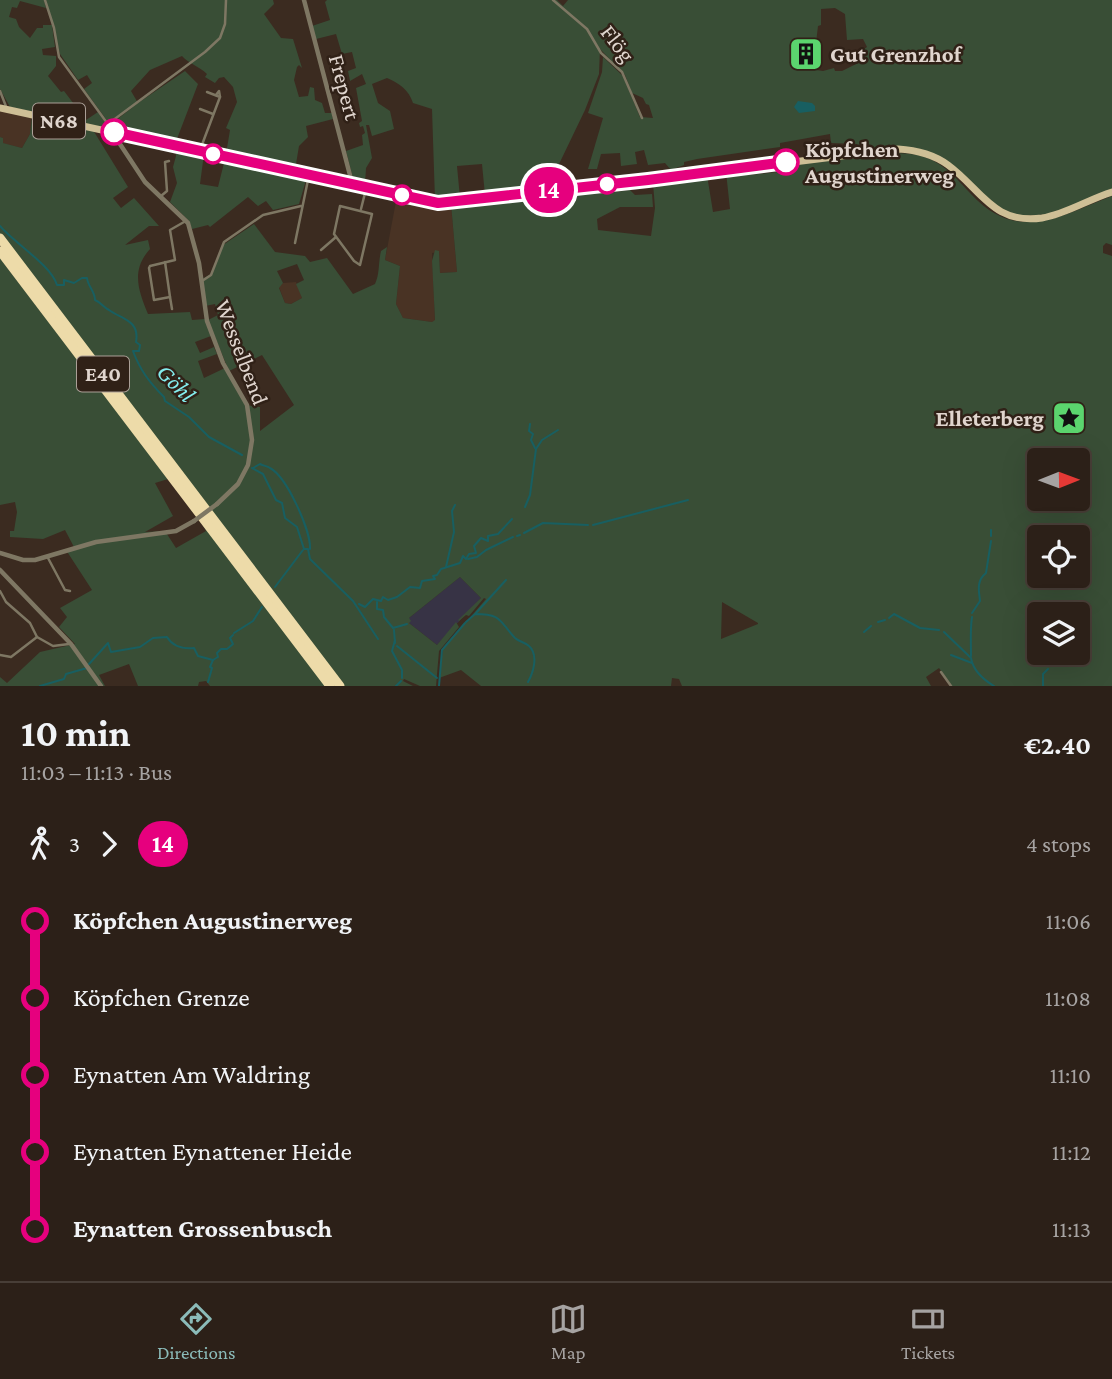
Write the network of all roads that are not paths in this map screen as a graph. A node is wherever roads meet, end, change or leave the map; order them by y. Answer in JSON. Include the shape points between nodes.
{"nodes":[{"id":1,"x":45,"y":0,"type":"edge"},
{"id":2,"x":226,"y":0,"type":"edge"},
{"id":3,"x":304,"y":0,"type":"edge"},
{"id":4,"x":553,"y":0,"type":"edge"},
{"id":5,"x":0,"y":91,"type":"edge"},
{"id":6,"x":207,"y":92,"type":"dead end"},
{"id":7,"x":4,"y":108,"type":"edge"},
{"id":8,"x":200,"y":109,"type":"dead end"},
{"id":9,"x":213,"y":114,"type":"junction"},
{"id":10,"x":642,"y":118,"type":"dead end"},
{"id":11,"x":111,"y":130,"type":"junction"},
{"id":12,"x":200,"y":151,"type":"junction"},
{"id":13,"x":169,"y":161,"type":"dead end"},
{"id":14,"x":309,"y":176,"type":"junction"},
{"id":15,"x":350,"y":184,"type":"junction"},
{"id":16,"x":366,"y":187,"type":"junction"},
{"id":17,"x":1112,"y":192,"type":"edge"},
{"id":18,"x":161,"y":196,"type":"junction"},
{"id":19,"x":301,"y":206,"type":"junction"},
{"id":20,"x":361,"y":209,"type":"junction"},
{"id":21,"x":187,"y":220,"type":"junction"},
{"id":22,"x":336,"y":237,"type":"junction"},
{"id":23,"x":0,"y":238,"type":"edge"},
{"id":24,"x":295,"y":243,"type":"dead end"},
{"id":25,"x":321,"y":250,"type":"dead end"},
{"id":26,"x":0,"y":251,"type":"edge"},
{"id":27,"x":165,"y":262,"type":"junction"},
{"id":28,"x":201,"y":282,"type":"junction"},
{"id":29,"x":170,"y":297,"type":"junction"},
{"id":30,"x":172,"y":309,"type":"dead end"},
{"id":31,"x":0,"y":553,"type":"edge"},
{"id":32,"x":48,"y":558,"type":"junction"},
{"id":33,"x":0,"y":570,"type":"edge"},
{"id":34,"x":0,"y":591,"type":"edge"},
{"id":35,"x":70,"y":591,"type":"dead end"},
{"id":36,"x":37,"y":637,"type":"junction"},
{"id":37,"x":71,"y":644,"type":"junction"},
{"id":38,"x":0,"y":655,"type":"edge"},
{"id":39,"x":941,"y":672,"type":"dead end"},
{"id":40,"x":101,"y":686,"type":"edge"},
{"id":41,"x":330,"y":686,"type":"edge"},
{"id":42,"x":340,"y":686,"type":"edge"},
{"id":43,"x":951,"y":686,"type":"edge"}],
"edges":[{"from":1,"to":11,"type":"street","via":[[59,57]]},
{"from":2,"to":11,"type":"street","via":[[228,11],[220,38]]},
{"from":3,"to":15,"type":"street","name":"Frepert"},
{"from":4,"to":10,"type":"street","name":"Flög","via":[[587,29],[601,53],[622,72]]},
{"from":5,"to":7,"type":"street"},
{"from":6,"to":9,"type":"street","via":[[218,96]]},
{"from":7,"to":11,"type":"main road","number":"N68"},
{"from":8,"to":9,"type":"street"},
{"from":9,"to":12,"type":"street"},
{"from":11,"to":12,"type":"main road","number":"N68"},
{"from":11,"to":18,"type":"street","via":[[145,181]]},
{"from":12,"to":14,"type":"main road","number":"N68"},
{"from":13,"to":18,"type":"street","via":[[165,162],[167,189]]},
{"from":14,"to":15,"type":"main road","number":"N68"},
{"from":14,"to":19,"type":"street"},
{"from":15,"to":16,"type":"main road","number":"N68"},
{"from":16,"to":17,"type":"main road","number":"N68","via":[[444,203],[898,149],[940,159],[990,205],[1020,217],[1052,215]]},
{"from":16,"to":20,"type":"street"},
{"from":18,"to":21,"type":"street"},
{"from":19,"to":24,"type":"street"},
{"from":19,"to":28,"type":"street","via":[[263,215],[225,242],[211,275]]},
{"from":20,"to":22,"type":"street","via":[[339,207]]},
{"from":20,"to":22,"type":"street","via":[[372,214],[361,264]]},
{"from":21,"to":27,"type":"street","via":[[170,230],[175,260]]},
{"from":21,"to":28,"type":"street","name":"Wesselbend"},
{"from":22,"to":25,"type":"street"},
{"from":23,"to":42,"type":"highway","number":"E40"},
{"from":26,"to":41,"type":"highway","number":"E40"},
{"from":27,"to":29,"type":"street"},
{"from":27,"to":29,"type":"street","via":[[150,266],[149,272],[154,300]]},
{"from":28,"to":32,"type":"street","name":"Wesselbend","bridge":true,"via":[[206,319],[216,346],[247,405],[252,440],[242,478],[217,504],[176,531],[96,542]]},
{"from":29,"to":30,"type":"street"},
{"from":31,"to":32,"type":"street","name":"Wesselbend","via":[[23,560]]},
{"from":32,"to":35,"type":"street","via":[[65,590]]},
{"from":33,"to":37,"type":"street"},
{"from":34,"to":36,"type":"street"},
{"from":36,"to":37,"type":"street","via":[[54,646]]},
{"from":36,"to":38,"type":"street","via":[[11,657]]},
{"from":37,"to":40,"type":"street"},
{"from":39,"to":43,"type":"street"}]}
